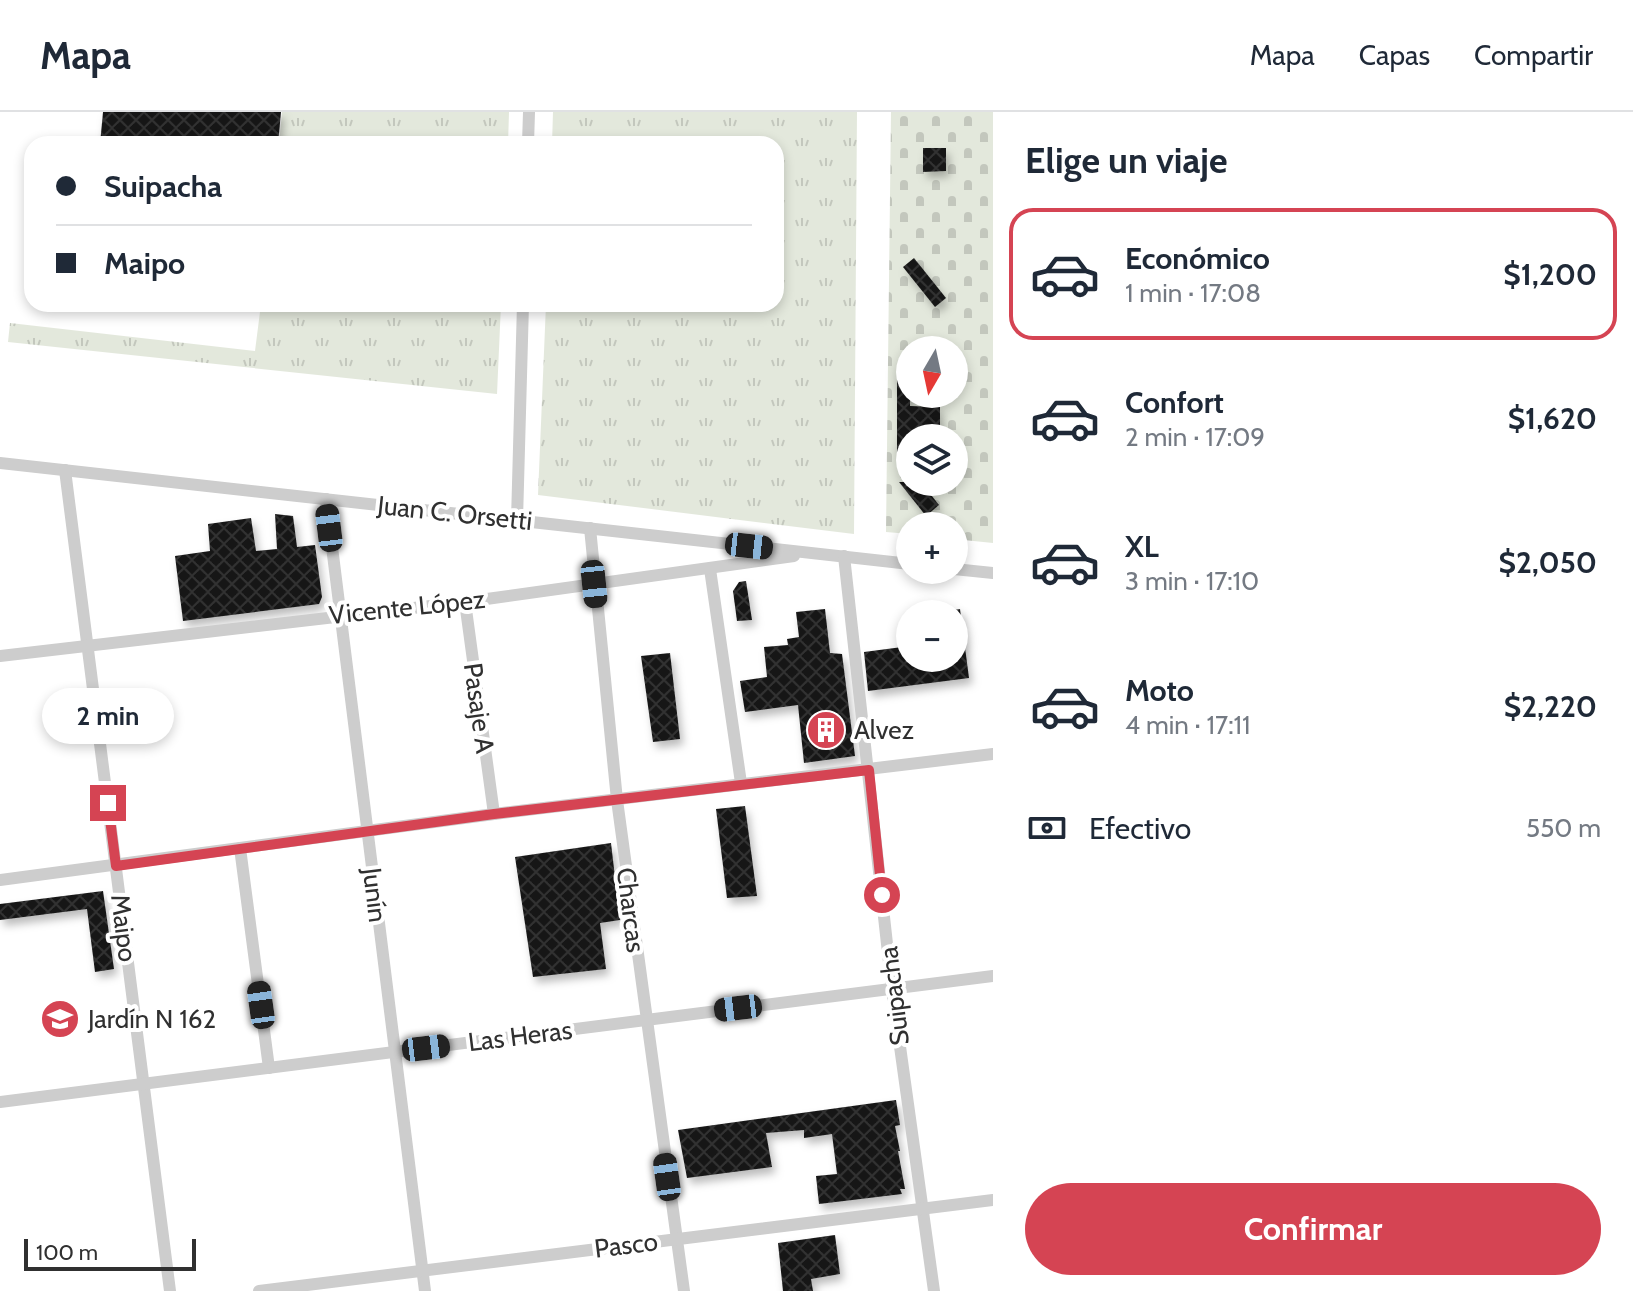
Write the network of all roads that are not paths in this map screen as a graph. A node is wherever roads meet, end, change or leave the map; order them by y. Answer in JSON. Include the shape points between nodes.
{"nodes":[{"id":1,"x":529,"y":112,"type":"edge"},
{"id":2,"x":528,"y":136,"type":"edge"},
{"id":3,"x":523,"y":312,"type":"edge"},
{"id":4,"x":0,"y":463,"type":"edge"},
{"id":5,"x":65,"y":470,"type":"junction"},
{"id":6,"x":326,"y":499,"type":"junction"},
{"id":7,"x":517,"y":520,"type":"junction"},
{"id":8,"x":590,"y":528,"type":"junction"},
{"id":9,"x":812,"y":553,"type":"junction"},
{"id":10,"x":844,"y":556,"type":"junction"},
{"id":11,"x":896,"y":562,"type":"edge"},
{"id":12,"x":710,"y":569,"type":"junction"},
{"id":13,"x":968,"y":570,"type":"edge"},
{"id":14,"x":993,"y":573,"type":"edge"},
{"id":15,"x":594,"y":584,"type":"junction"},
{"id":16,"x":465,"y":602,"type":"junction"},
{"id":17,"x":340,"y":614,"type":"junction"},
{"id":18,"x":88,"y":646,"type":"junction"},
{"id":19,"x":0,"y":656,"type":"edge"},
{"id":20,"x":993,"y":754,"type":"edge"},
{"id":21,"x":869,"y":770,"type":"junction"},
{"id":22,"x":741,"y":783,"type":"junction"},
{"id":23,"x":617,"y":800,"type":"junction"},
{"id":24,"x":494,"y":814,"type":"junction"},
{"id":25,"x":368,"y":833,"type":"junction"},
{"id":26,"x":240,"y":848,"type":"junction"},
{"id":27,"x":116,"y":866,"type":"junction"},
{"id":28,"x":0,"y":880,"type":"edge"},
{"id":29,"x":993,"y":976,"type":"edge"},
{"id":30,"x":892,"y":989,"type":"junction"},
{"id":31,"x":645,"y":1020,"type":"junction"},
{"id":32,"x":395,"y":1052,"type":"junction"},
{"id":33,"x":269,"y":1068,"type":"junction"},
{"id":34,"x":144,"y":1084,"type":"junction"},
{"id":35,"x":0,"y":1102,"type":"edge"},
{"id":36,"x":993,"y":1200,"type":"edge"},
{"id":37,"x":922,"y":1208,"type":"junction"},
{"id":38,"x":676,"y":1239,"type":"junction"},
{"id":39,"x":422,"y":1271,"type":"junction"},
{"id":40,"x":170,"y":1291,"type":"edge"},
{"id":41,"x":259,"y":1291,"type":"edge"},
{"id":42,"x":425,"y":1291,"type":"edge"},
{"id":43,"x":684,"y":1291,"type":"edge"},
{"id":44,"x":934,"y":1291,"type":"edge"}],
"edges":[{"from":1,"to":2,"type":"street"},
{"from":3,"to":7,"type":"street"},
{"from":4,"to":5,"type":"street","name":"Juan C. Orsetti"},
{"from":5,"to":6,"type":"street","name":"Juan C. Orsetti"},
{"from":5,"to":18,"type":"street","name":"Maipo"},
{"from":6,"to":7,"type":"street","name":"Juan C. Orsetti"},
{"from":6,"to":17,"type":"street","name":"Junín"},
{"from":7,"to":8,"type":"street","name":"Juan C. Orsetti"},
{"from":8,"to":9,"type":"street","name":"Juan C. Orsetti"},
{"from":8,"to":15,"type":"street","name":"Charcas"},
{"from":9,"to":10,"type":"street","name":"Juan C. Orsetti"},
{"from":9,"to":12,"type":"street","name":"Vicente López"},
{"from":10,"to":11,"type":"street","name":"Juan C. Orsetti"},
{"from":10,"to":21,"type":"street","name":"Suipacha"},
{"from":12,"to":15,"type":"street","name":"Vicente López"},
{"from":12,"to":22,"type":"street"},
{"from":13,"to":14,"type":"street"},
{"from":15,"to":16,"type":"street","name":"Vicente López"},
{"from":15,"to":23,"type":"street","name":"Charcas"},
{"from":16,"to":17,"type":"street","name":"Vicente López"},
{"from":16,"to":24,"type":"street","name":"Pasaje A"},
{"from":17,"to":18,"type":"street","name":"Vicente López"},
{"from":17,"to":25,"type":"street","name":"Junín"},
{"from":18,"to":19,"type":"street","name":"Vicente López"},
{"from":18,"to":27,"type":"street","name":"Maipo"},
{"from":20,"to":21,"type":"street"},
{"from":21,"to":22,"type":"street"},
{"from":21,"to":30,"type":"street","name":"Suipacha"},
{"from":22,"to":23,"type":"street"},
{"from":23,"to":24,"type":"street"},
{"from":23,"to":31,"type":"street","name":"Charcas"},
{"from":24,"to":25,"type":"street"},
{"from":25,"to":26,"type":"street"},
{"from":25,"to":32,"type":"street","name":"Junín"},
{"from":26,"to":27,"type":"street"},
{"from":26,"to":33,"type":"street"},
{"from":27,"to":28,"type":"street"},
{"from":27,"to":34,"type":"street","name":"Maipo"},
{"from":29,"to":30,"type":"street","name":"Las Heras"},
{"from":30,"to":31,"type":"street","name":"Las Heras"},
{"from":30,"to":37,"type":"street","name":"Suipacha"},
{"from":31,"to":32,"type":"street","name":"Las Heras"},
{"from":31,"to":38,"type":"street","name":"Charcas"},
{"from":32,"to":33,"type":"street","name":"Las Heras"},
{"from":32,"to":39,"type":"street","name":"Junín"},
{"from":33,"to":34,"type":"street","name":"Las Heras"},
{"from":34,"to":35,"type":"street","name":"Las Heras"},
{"from":34,"to":40,"type":"street","name":"Maipo"},
{"from":36,"to":37,"type":"street","name":"Pasco"},
{"from":37,"to":38,"type":"street","name":"Pasco"},
{"from":37,"to":44,"type":"street","name":"Suipacha"},
{"from":38,"to":39,"type":"street","name":"Pasco"},
{"from":38,"to":43,"type":"street","name":"Charcas"},
{"from":39,"to":41,"type":"street","name":"Pasco"},
{"from":39,"to":42,"type":"street","name":"Junín"}]}
